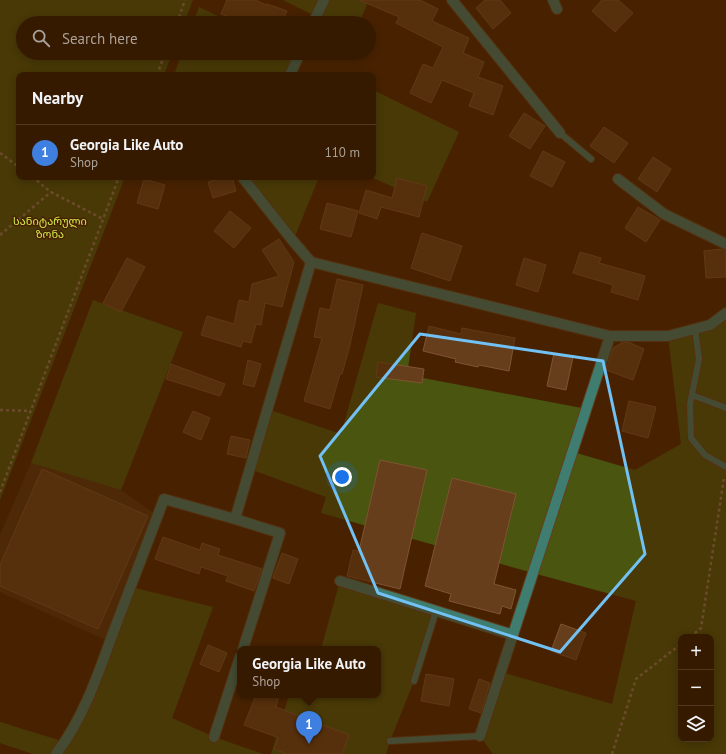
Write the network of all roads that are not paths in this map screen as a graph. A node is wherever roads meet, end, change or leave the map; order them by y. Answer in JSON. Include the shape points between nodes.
{"nodes":[{"id":1,"x":324,"y":0,"type":"edge"},
{"id":2,"x":452,"y":0,"type":"edge"},
{"id":3,"x":316,"y":16,"type":"edge"},
{"id":4,"x":297,"y":60,"type":"edge"},
{"id":5,"x":291,"y":72,"type":"edge"},
{"id":6,"x":560,"y":133,"type":"joint"},
{"id":7,"x":591,"y":159,"type":"dead end"},
{"id":8,"x":618,"y":179,"type":"dead end"},
{"id":9,"x":245,"y":180,"type":"edge"},
{"id":10,"x":726,"y":244,"type":"edge"},
{"id":11,"x":311,"y":262,"type":"junction"},
{"id":12,"x":726,"y":313,"type":"edge"},
{"id":13,"x":695,"y":329,"type":"junction"},
{"id":14,"x":610,"y":336,"type":"junction"},
{"id":15,"x":692,"y":395,"type":"junction"},
{"id":16,"x":726,"y":408,"type":"edge"},
{"id":17,"x":726,"y":467,"type":"edge"},
{"id":18,"x":235,"y":519,"type":"junction"},
{"id":19,"x":340,"y":581,"type":"dead end"},
{"id":20,"x":436,"y":611,"type":"junction"},
{"id":21,"x":514,"y":635,"type":"junction"},
{"id":22,"x":244,"y":646,"type":"edge"},
{"id":23,"x":237,"y":666,"type":"edge"},
{"id":24,"x":414,"y":681,"type":"dead end"},
{"id":25,"x":214,"y":736,"type":"dead end"},
{"id":26,"x":480,"y":736,"type":"joint"},
{"id":27,"x":390,"y":741,"type":"dead end"},
{"id":28,"x":56,"y":754,"type":"edge"}],
"edges":[{"from":1,"to":3,"type":"street"},
{"from":2,"to":6,"type":"street"},
{"from":4,"to":5,"type":"street"},
{"from":6,"to":7,"type":"lane"},
{"from":8,"to":10,"type":"street","via":[[664,214]]},
{"from":9,"to":11,"type":"street"},
{"from":11,"to":14,"type":"street"},
{"from":11,"to":18,"type":"street"},
{"from":12,"to":13,"type":"street","via":[[710,325]]},
{"from":13,"to":14,"type":"street","via":[[668,336]]},
{"from":13,"to":15,"type":"lane","via":[[699,360]]},
{"from":14,"to":21,"type":"street"},
{"from":15,"to":16,"type":"lane"},
{"from":15,"to":17,"type":"lane","via":[[692,438],[705,455]]},
{"from":18,"to":22,"type":"street","via":[[280,533]]},
{"from":18,"to":28,"type":"street","via":[[164,499],[83,711]]},
{"from":19,"to":20,"type":"street"},
{"from":20,"to":21,"type":"street"},
{"from":20,"to":24,"type":"lane"},
{"from":21,"to":26,"type":"street"},
{"from":23,"to":25,"type":"street"},
{"from":26,"to":27,"type":"lane"}]}
